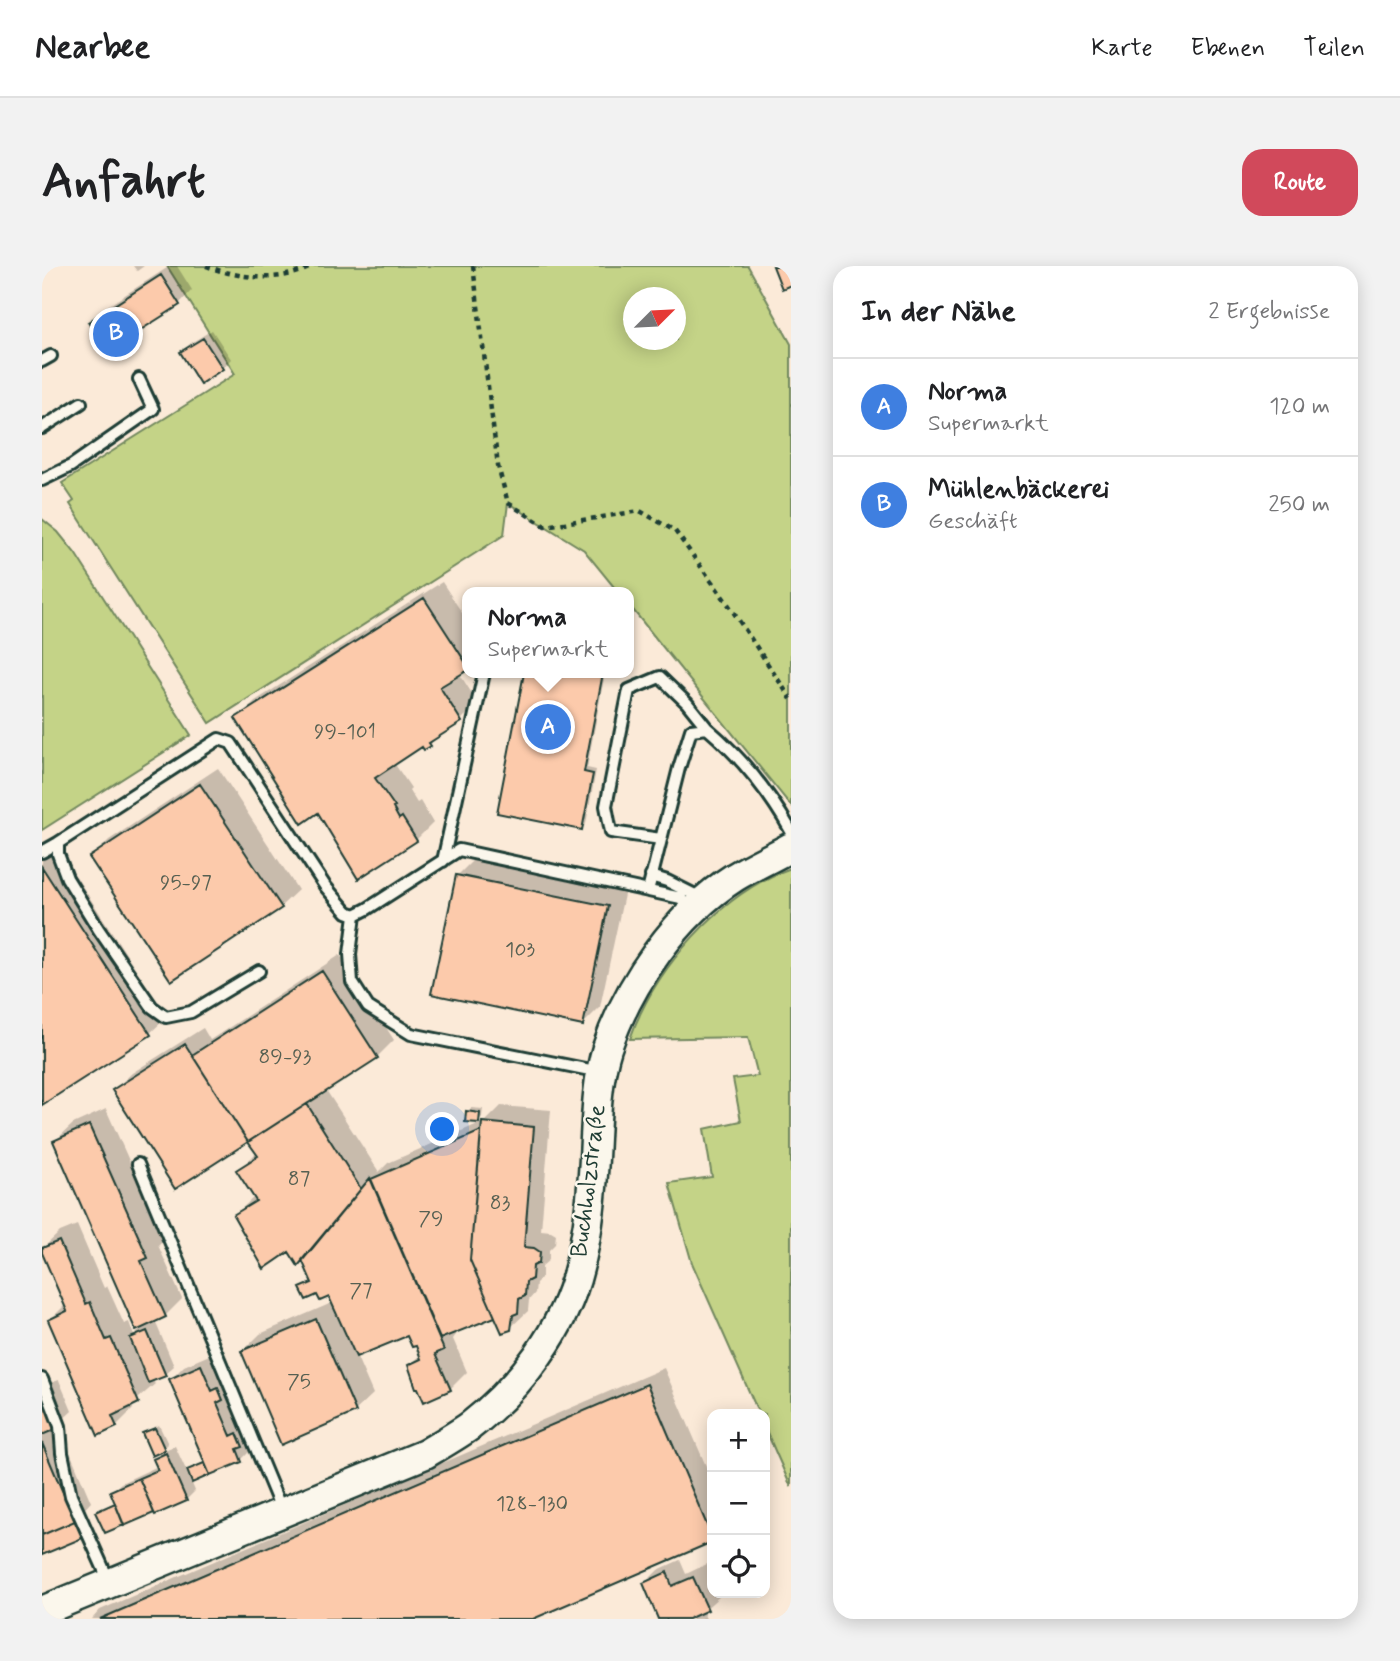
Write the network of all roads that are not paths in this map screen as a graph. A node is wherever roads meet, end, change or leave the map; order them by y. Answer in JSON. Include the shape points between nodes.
{"nodes":[{"id":1,"x":139,"y":379,"type":"dead end"},
{"id":2,"x":81,"y":403,"type":"dead end"},
{"id":3,"x":42,"y":428,"type":"edge"},
{"id":4,"x":42,"y":480,"type":"edge"},
{"id":5,"x":483,"y":678,"type":"edge"},
{"id":6,"x":707,"y":728,"type":"junction"},
{"id":7,"x":791,"y":831,"type":"edge"},
{"id":8,"x":661,"y":839,"type":"junction"},
{"id":9,"x":58,"y":843,"type":"junction"},
{"id":10,"x":791,"y":847,"type":"edge"},
{"id":11,"x":42,"y":852,"type":"edge"},
{"id":12,"x":443,"y":861,"type":"junction"},
{"id":13,"x":651,"y":876,"type":"junction"},
{"id":14,"x":648,"y":891,"type":"junction"},
{"id":15,"x":699,"y":907,"type":"junction"},
{"id":16,"x":355,"y":915,"type":"junction"},
{"id":17,"x":260,"y":971,"type":"dead end"},
{"id":18,"x":603,"y":1073,"type":"junction"},
{"id":19,"x":138,"y":1164,"type":"dead end"},
{"id":20,"x":42,"y":1379,"type":"edge"},
{"id":21,"x":283,"y":1514,"type":"junction"},
{"id":22,"x":110,"y":1584,"type":"junction"},
{"id":23,"x":42,"y":1612,"type":"edge"}],
"edges":[{"from":1,"to":4,"type":"lane","via":[[153,409],[71,466]]},
{"from":2,"to":3,"type":"lane"},
{"from":5,"to":12,"type":"lane"},
{"from":6,"to":7,"type":"lane","via":[[732,749],[776,804]]},
{"from":6,"to":8,"type":"lane","via":[[691,730]]},
{"from":6,"to":8,"type":"lane","via":[[660,677],[629,690],[606,806],[611,832]]},
{"from":8,"to":13,"type":"lane"},
{"from":9,"to":11,"type":"lane"},
{"from":9,"to":16,"type":"lane","via":[[219,739],[231,743],[325,886]]},
{"from":9,"to":17,"type":"lane","via":[[67,878],[99,930],[152,1007],[166,1017],[191,1012]]},
{"from":10,"to":15,"type":"street","name":"Buchholzstraße","via":[[734,878]]},
{"from":12,"to":14,"type":"lane","via":[[459,850],[467,851]]},
{"from":12,"to":16,"type":"lane"},
{"from":13,"to":14,"type":"lane"},
{"from":13,"to":15,"type":"lane","via":[[667,881]]},
{"from":14,"to":15,"type":"lane"},
{"from":15,"to":18,"type":"street","name":"Buchholzstraße","via":[[654,955],[629,997],[606,1050]]},
{"from":16,"to":18,"type":"lane","via":[[352,982],[368,1007],[411,1034]]},
{"from":18,"to":21,"type":"street","name":"Buchholzstraße","via":[[591,1202],[579,1269],[557,1325],[517,1383],[470,1426],[425,1454]]},
{"from":19,"to":21,"type":"lane"},
{"from":20,"to":22,"type":"lane","via":[[60,1426],[71,1496]]},
{"from":21,"to":22,"type":"street","name":"Buchholzstraße"},
{"from":22,"to":23,"type":"street","name":"Buchholzstraße"}]}
